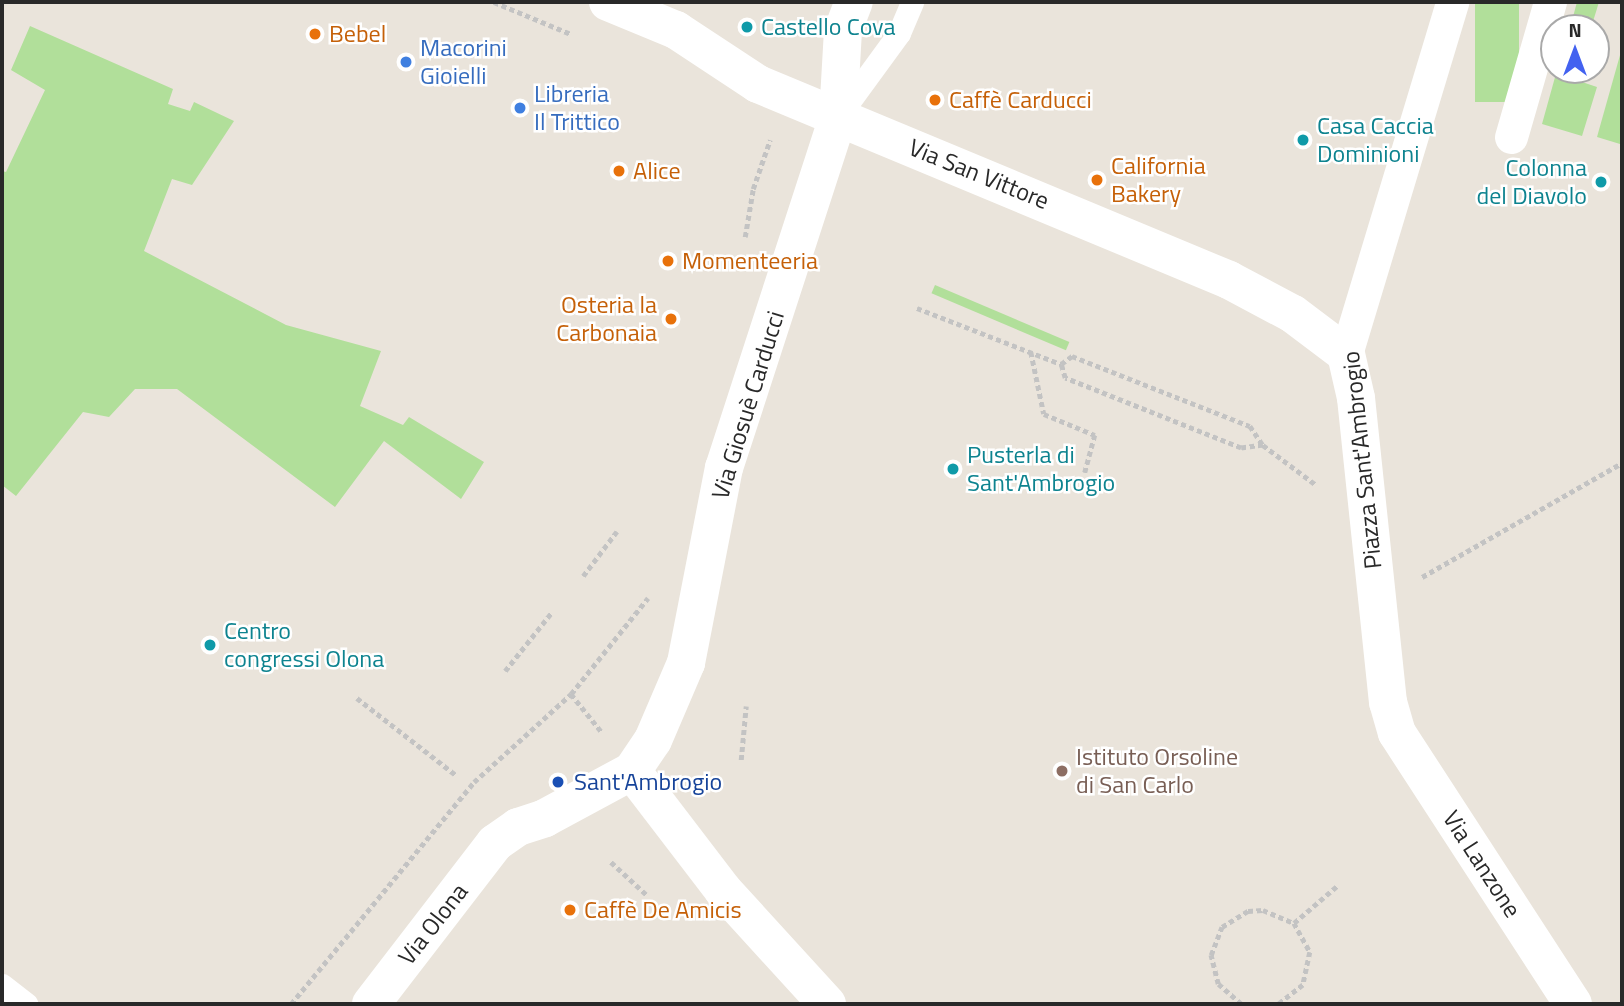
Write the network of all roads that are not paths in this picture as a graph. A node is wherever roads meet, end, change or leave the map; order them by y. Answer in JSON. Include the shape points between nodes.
{"nodes":[{"id":1,"x":607,"y":2,"type":"edge"},
{"id":2,"x":854,"y":2,"type":"edge"},
{"id":3,"x":912,"y":2,"type":"edge"},
{"id":4,"x":1452,"y":2,"type":"edge"},
{"id":5,"x":1550,"y":2,"type":"edge"},
{"id":6,"x":838,"y":117,"type":"junction"},
{"id":7,"x":1511,"y":137,"type":"dead end"},
{"id":8,"x":1346,"y":354,"type":"junction"},
{"id":9,"x":1395,"y":721,"type":"joint"},
{"id":10,"x":632,"y":771,"type":"junction"},
{"id":11,"x":2,"y":985,"type":"edge"},
{"id":12,"x":26,"y":1004,"type":"edge"},
{"id":13,"x":371,"y":1004,"type":"edge"},
{"id":14,"x":827,"y":1004,"type":"edge"},
{"id":15,"x":1573,"y":1004,"type":"edge"}],
"edges":[{"from":1,"to":6,"type":"street","name":"Via San Vittore","via":[[676,30],[758,84]]},
{"from":2,"to":6,"type":"street","name":"Via Giosuè Carducci","via":[[844,30]]},
{"from":3,"to":6,"type":"lane","name":"Via Giosuè Carducci","via":[[899,33]]},
{"from":4,"to":8,"type":"street","name":"Piazza Sant'Ambrogio"},
{"from":5,"to":7,"type":"street"},
{"from":6,"to":8,"type":"street","name":"Via San Vittore","via":[[1229,280],[1293,314]]},
{"from":6,"to":10,"type":"street","name":"Via Giosuè Carducci","via":[[724,468],[686,663],[653,740]]},
{"from":8,"to":9,"type":"street","name":"Piazza Sant'Ambrogio","via":[[1359,422],[1388,702]]},
{"from":9,"to":15,"type":"street","name":"Via Lanzone","via":[[1397,733]]},
{"from":10,"to":13,"type":"street","name":"Via Olona","via":[[495,843]]},
{"from":10,"to":14,"type":"street","via":[[723,890]]},
{"from":11,"to":12,"type":"lane"}]}
